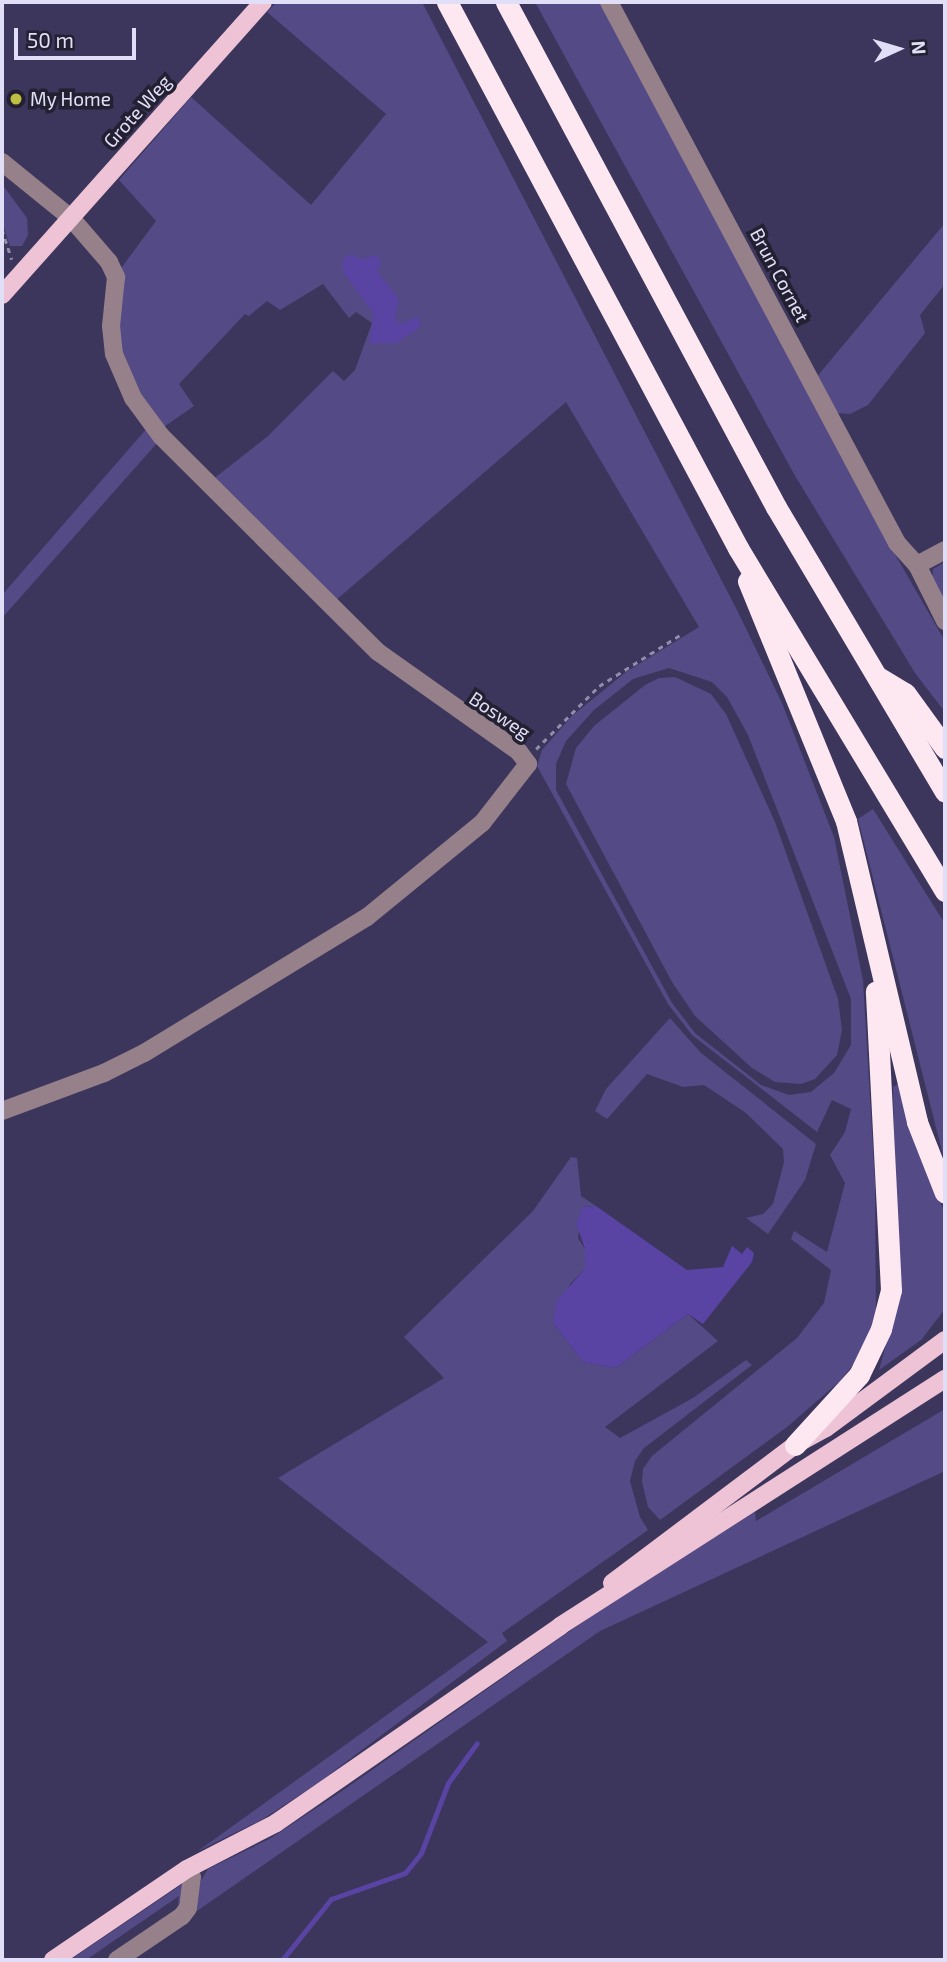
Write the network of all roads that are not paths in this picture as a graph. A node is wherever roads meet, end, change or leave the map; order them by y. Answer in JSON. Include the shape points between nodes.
{"nodes":[{"id":1,"x":263,"y":2,"type":"edge"},
{"id":2,"x":447,"y":2,"type":"edge"},
{"id":3,"x":506,"y":2,"type":"edge"},
{"id":4,"x":609,"y":2,"type":"edge"},
{"id":5,"x":2,"y":162,"type":"edge"},
{"id":6,"x":71,"y":218,"type":"junction"},
{"id":7,"x":2,"y":295,"type":"edge"},
{"id":8,"x":738,"y":548,"type":"junction"},
{"id":9,"x":945,"y":550,"type":"edge"},
{"id":10,"x":917,"y":565,"type":"junction"},
{"id":11,"x":945,"y":621,"type":"edge"},
{"id":12,"x":874,"y":675,"type":"junction"},
{"id":13,"x":945,"y":748,"type":"edge"},
{"id":14,"x":945,"y":792,"type":"edge"},
{"id":15,"x":945,"y":891,"type":"edge"},
{"id":16,"x":872,"y":933,"type":"junction"},
{"id":17,"x":2,"y":1111,"type":"edge"},
{"id":18,"x":945,"y":1193,"type":"edge"},
{"id":19,"x":945,"y":1340,"type":"edge"},
{"id":20,"x":945,"y":1379,"type":"edge"},
{"id":21,"x":795,"y":1445,"type":"junction"},
{"id":22,"x":560,"y":1626,"type":"junction"},
{"id":23,"x":187,"y":1869,"type":"junction"},
{"id":24,"x":53,"y":1960,"type":"edge"},
{"id":25,"x":117,"y":1960,"type":"edge"}],
"edges":[{"from":1,"to":6,"type":"main road","name":"Grote Weg"},
{"from":2,"to":8,"type":"highway"},
{"from":3,"to":12,"type":"highway","via":[[770,495]]},
{"from":4,"to":10,"type":"street","name":"Brun Cornet","via":[[897,543]]},
{"from":5,"to":6,"type":"street","name":"Bosweg"},
{"from":6,"to":7,"type":"main road","name":"Grote Weg"},
{"from":6,"to":17,"type":"street","name":"Bosweg","via":[[100,248],[116,277],[111,326],[114,354],[133,398],[161,436],[378,652],[527,758],[523,774],[482,823],[367,917],[144,1053]]},
{"from":8,"to":15,"type":"highway"},
{"from":8,"to":16,"type":"highway","via":[[758,612],[833,785],[856,852]]},
{"from":9,"to":10,"type":"street"},
{"from":10,"to":11,"type":"street","name":"Brun Cornet"},
{"from":12,"to":13,"type":"highway","via":[[905,693]]},
{"from":12,"to":14,"type":"highway"},
{"from":16,"to":18,"type":"highway","via":[[917,1122]]},
{"from":16,"to":21,"type":"highway","via":[[891,1290],[881,1329],[859,1375]]},
{"from":19,"to":21,"type":"main road","via":[[826,1428]]},
{"from":20,"to":22,"type":"main road"},
{"from":21,"to":22,"type":"main road","via":[[664,1541]]},
{"from":22,"to":23,"type":"main road","via":[[276,1823]]},
{"from":23,"to":24,"type":"main road"},
{"from":23,"to":25,"type":"street","via":[[192,1877],[188,1908],[182,1916]]}]}
